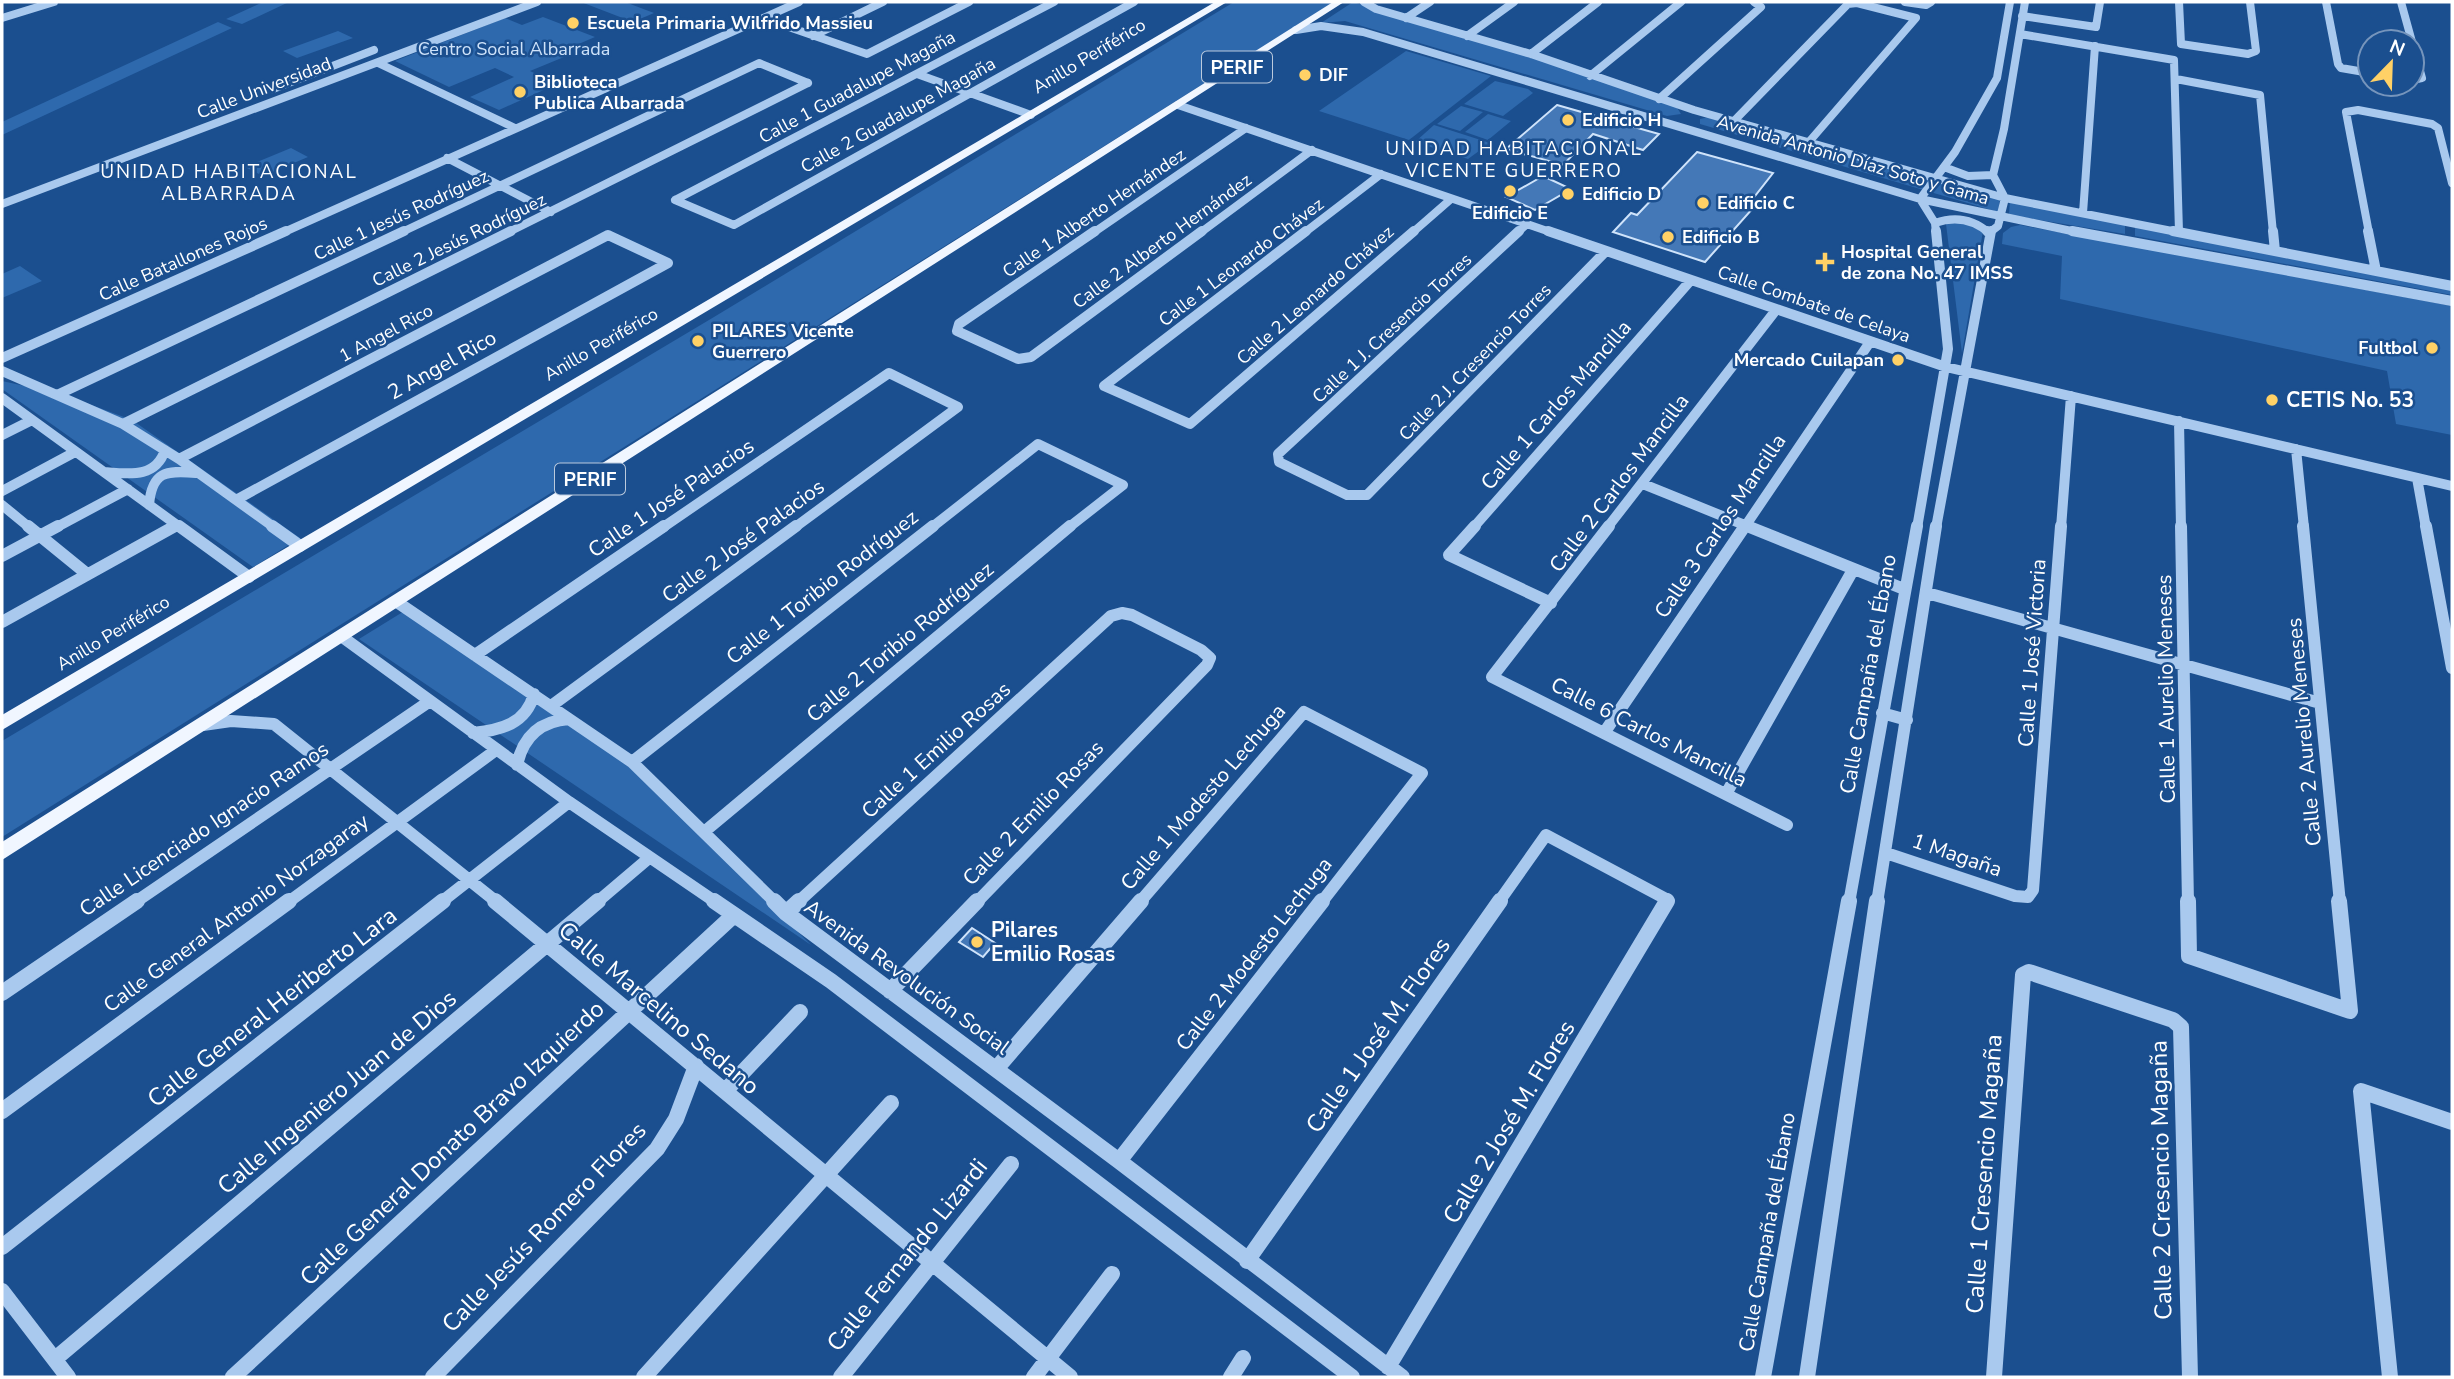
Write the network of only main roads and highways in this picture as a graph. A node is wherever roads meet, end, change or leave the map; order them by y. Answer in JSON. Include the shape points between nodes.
{"nodes":[{"id":1,"x":1222,"y":2,"type":"edge"},
{"id":2,"x":1339,"y":2,"type":"edge"},
{"id":3,"x":1204,"y":8,"type":"edge"},
{"id":4,"x":2,"y":723,"type":"edge"},
{"id":5,"x":2,"y":852,"type":"edge"}],
"edges":[{"from":1,"to":3,"type":"main road","name":"Anillo Periférico"},
{"from":2,"to":5,"type":"main road","number":"PERIF"},
{"from":3,"to":4,"type":"main road","name":"Anillo Periférico","via":[[1031,115]]}]}
